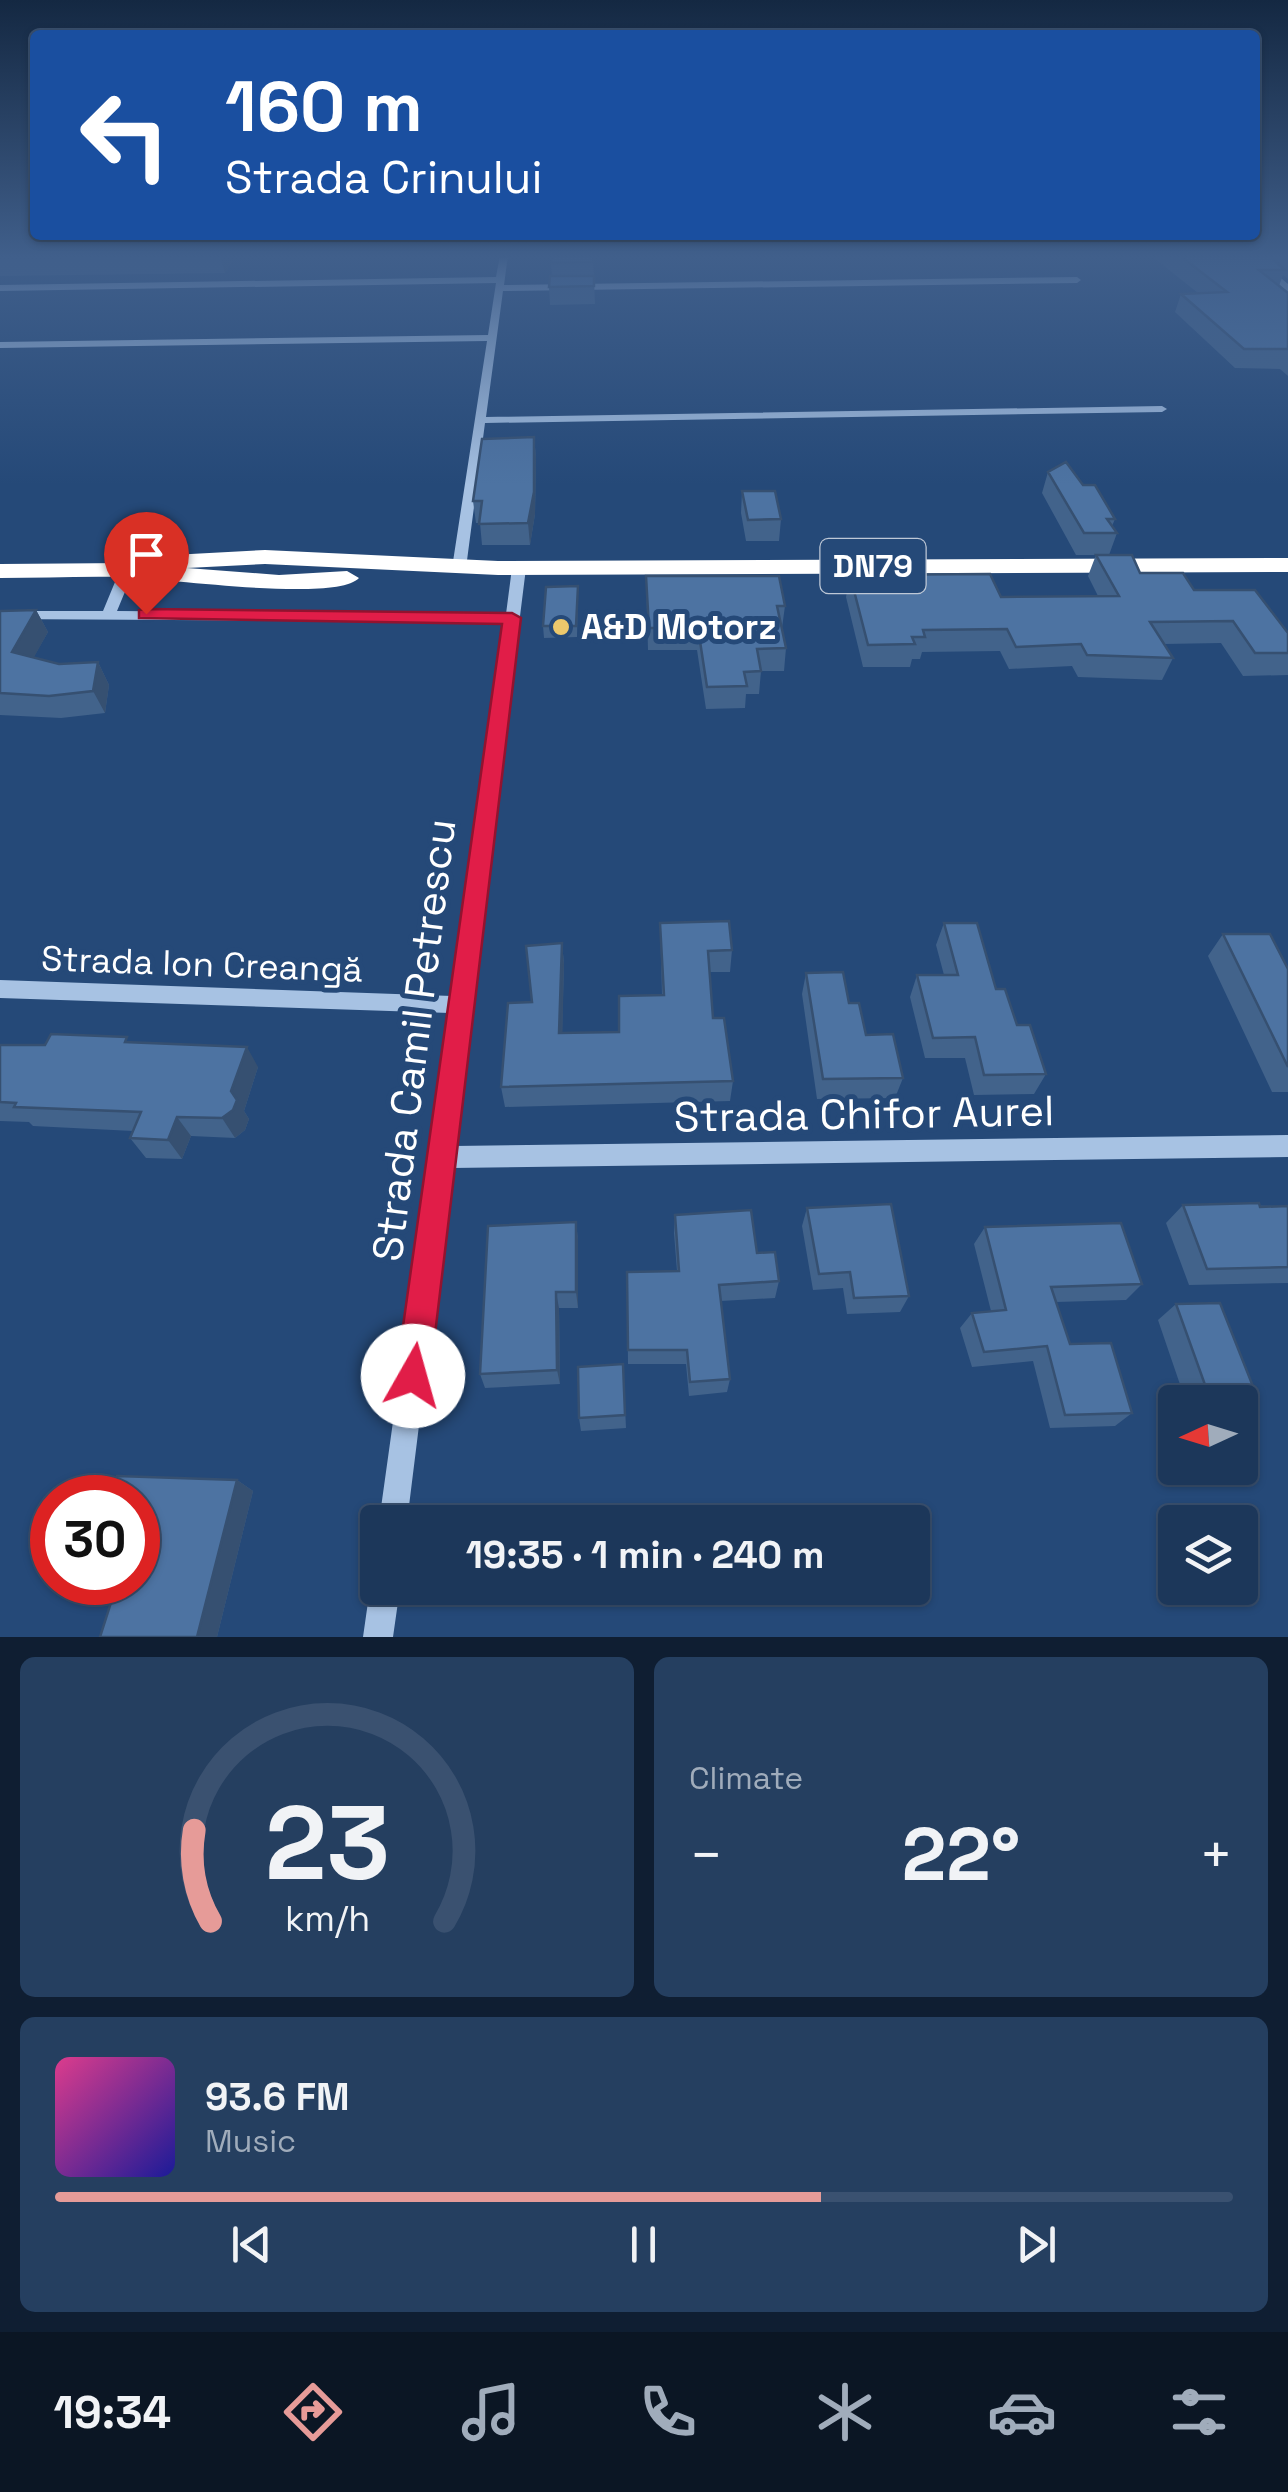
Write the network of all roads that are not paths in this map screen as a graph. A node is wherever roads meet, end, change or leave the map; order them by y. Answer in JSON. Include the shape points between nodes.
{"nodes":[{"id":1,"x":494,"y":331,"type":"edge"},
{"id":2,"x":493,"y":338,"type":"junction"},
{"id":3,"x":0,"y":344,"type":"edge"},
{"id":4,"x":1162,"y":409,"type":"dead end"},
{"id":5,"x":481,"y":420,"type":"junction"},
{"id":6,"x":1288,"y":565,"type":"edge"},
{"id":7,"x":459,"y":568,"type":"junction"},
{"id":8,"x":520,"y":568,"type":"junction"},
{"id":9,"x":0,"y":570,"type":"edge"},
{"id":10,"x":127,"y":570,"type":"junction"},
{"id":11,"x":110,"y":614,"type":"junction"},
{"id":12,"x":0,"y":615,"type":"edge"},
{"id":13,"x":512,"y":618,"type":"junction"},
{"id":14,"x":0,"y":990,"type":"edge"},
{"id":15,"x":462,"y":1005,"type":"junction"},
{"id":16,"x":1288,"y":1146,"type":"edge"},
{"id":17,"x":442,"y":1157,"type":"junction"},
{"id":18,"x":395,"y":1505,"type":"edge"},
{"id":19,"x":382,"y":1605,"type":"edge"},
{"id":20,"x":378,"y":1637,"type":"edge"}],
"edges":[{"from":1,"to":2,"type":"street"},
{"from":2,"to":3,"type":"street"},
{"from":2,"to":5,"type":"street"},
{"from":4,"to":5,"type":"street"},
{"from":5,"to":7,"type":"street"},
{"from":6,"to":8,"type":"highway","number":"DN79"},
{"from":7,"to":8,"type":"highway","number":"DN79"},
{"from":7,"to":10,"type":"highway","number":"DN79","via":[[279,582]]},
{"from":8,"to":13,"type":"street","name":"Strada Camil Petrescu"},
{"from":9,"to":10,"type":"highway","number":"DN79"},
{"from":10,"to":11,"type":"street"},
{"from":11,"to":12,"type":"street"},
{"from":11,"to":13,"type":"street"},
{"from":13,"to":15,"type":"street","name":"Strada Camil Petrescu"},
{"from":14,"to":15,"type":"street","name":"Strada Ion Creangă"},
{"from":15,"to":17,"type":"street","name":"Strada Camil Petrescu"},
{"from":16,"to":17,"type":"street","name":"Strada Chifor Aurel"},
{"from":17,"to":18,"type":"street","name":"Strada Camil Petrescu"},
{"from":19,"to":20,"type":"street"}]}
